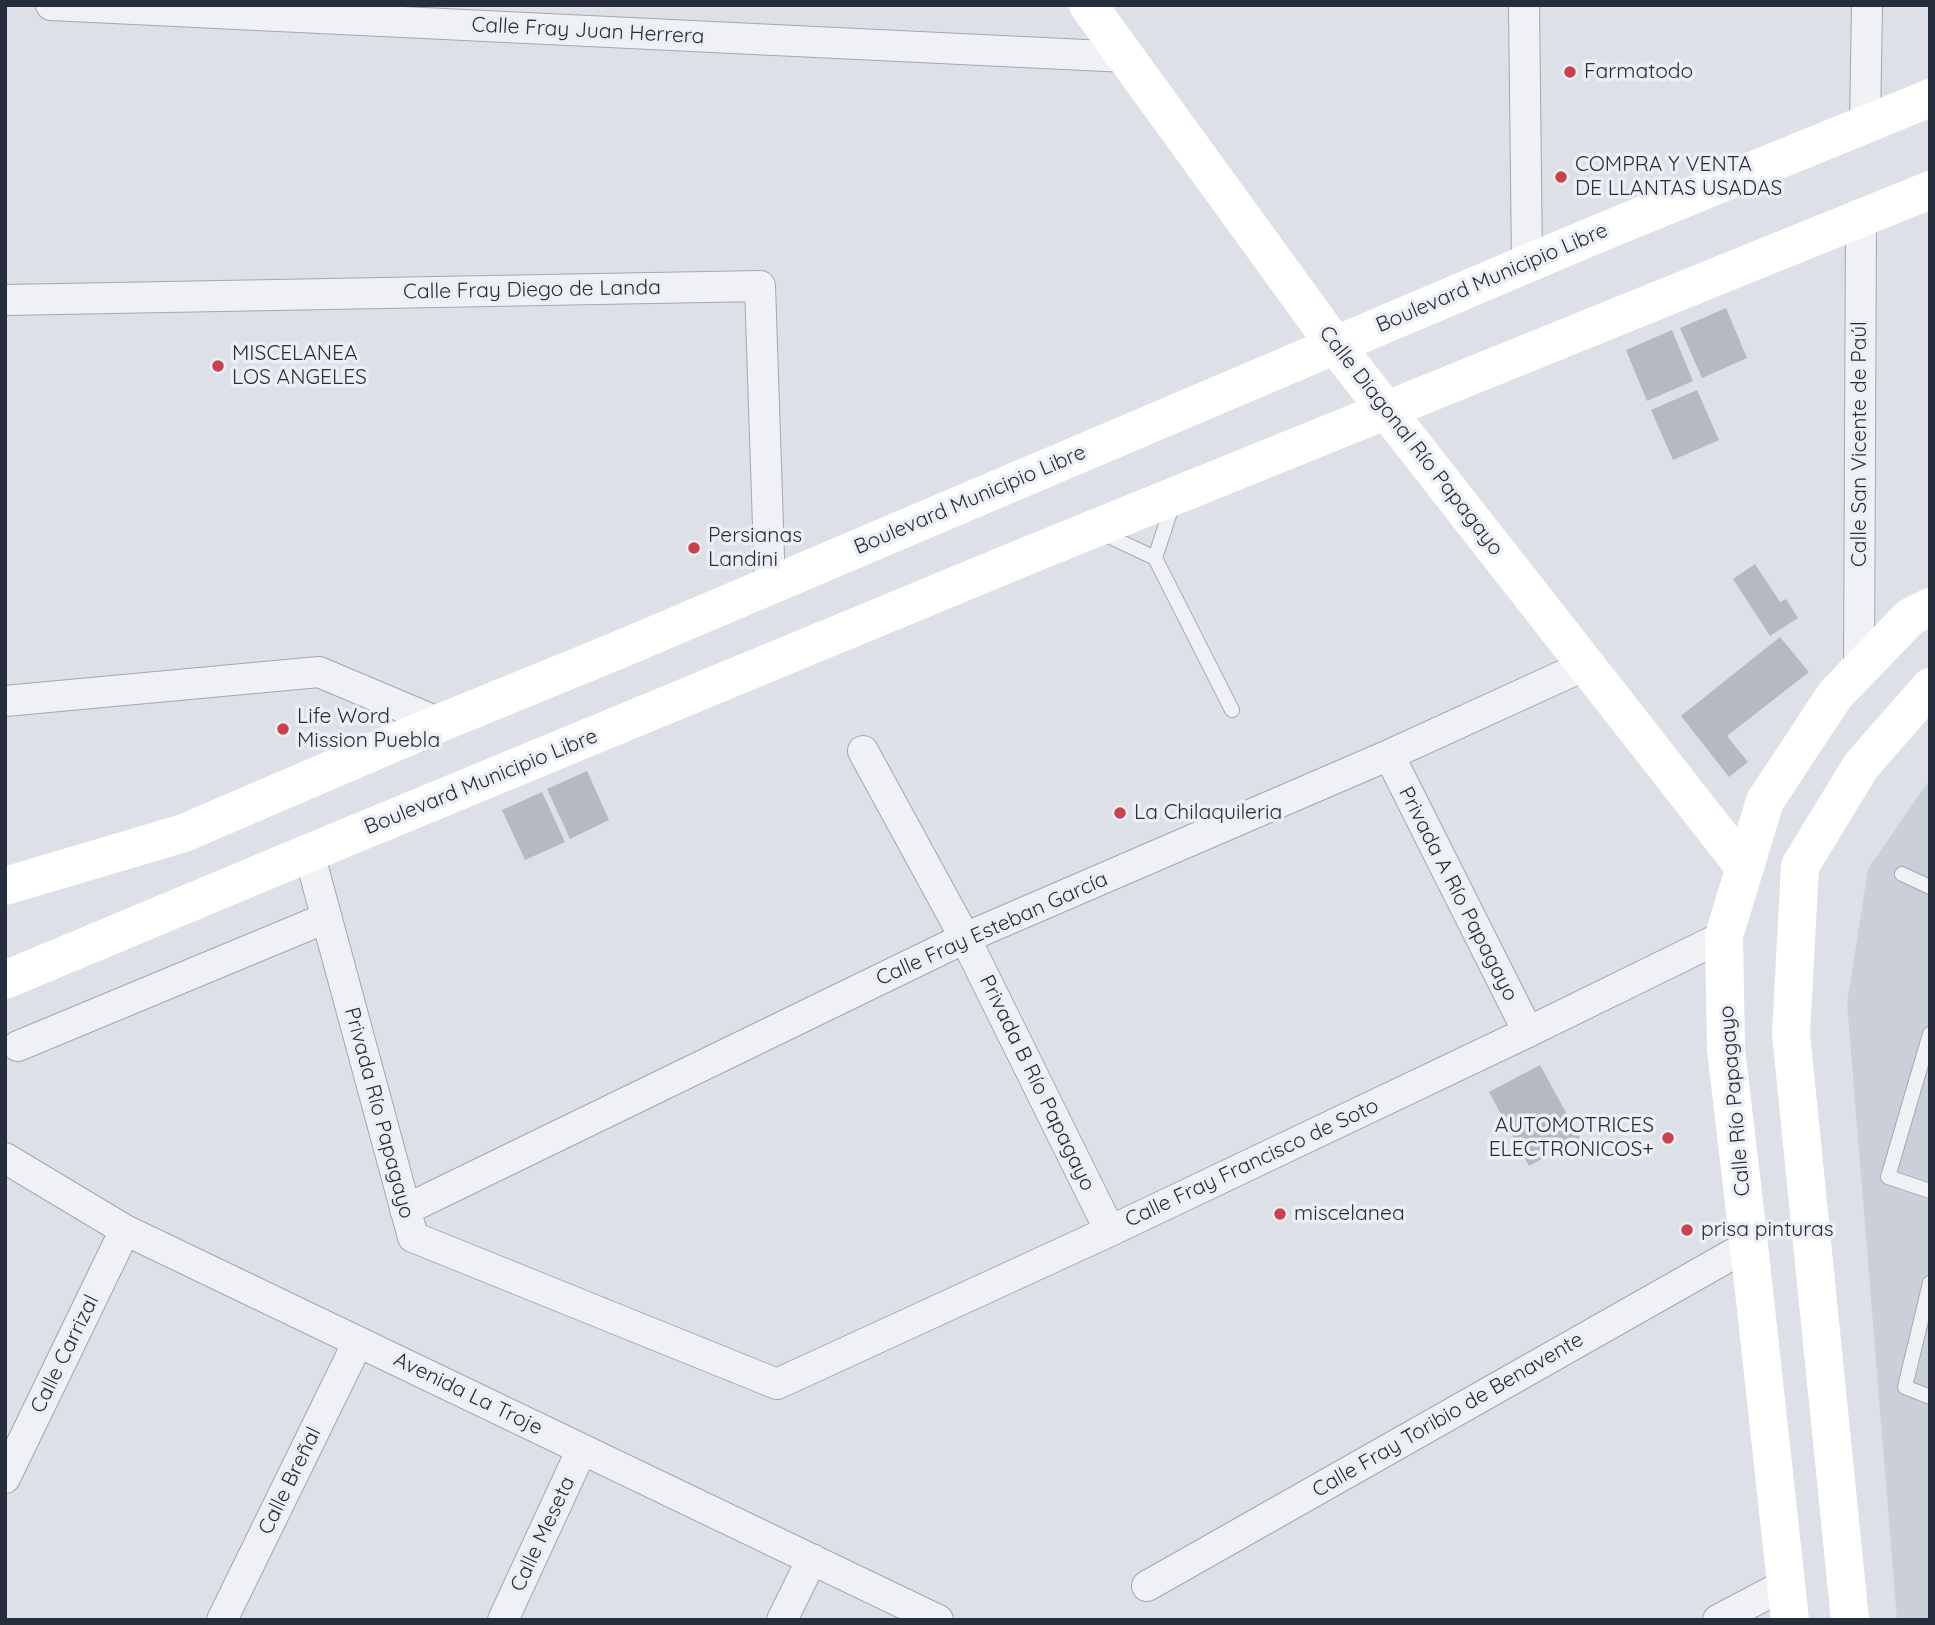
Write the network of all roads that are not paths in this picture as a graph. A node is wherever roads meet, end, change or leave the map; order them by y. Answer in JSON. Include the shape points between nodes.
{"nodes":[{"id":1,"x":51,"y":5,"type":"edge"},
{"id":2,"x":1088,"y":5,"type":"edge"},
{"id":3,"x":1524,"y":5,"type":"edge"},
{"id":4,"x":1867,"y":5,"type":"edge"},
{"id":5,"x":1126,"y":57,"type":"junction"},
{"id":6,"x":1930,"y":98,"type":"edge"},
{"id":7,"x":1865,"y":125,"type":"junction"},
{"id":8,"x":1930,"y":190,"type":"edge"},
{"id":9,"x":1861,"y":218,"type":"junction"},
{"id":10,"x":1527,"y":263,"type":"junction"},
{"id":11,"x":5,"y":300,"type":"edge"},
{"id":12,"x":1335,"y":345,"type":"junction"},
{"id":13,"x":1386,"y":411,"type":"junction"},
{"id":14,"x":1176,"y":496,"type":"junction"},
{"id":15,"x":1094,"y":529,"type":"junction"},
{"id":16,"x":1155,"y":558,"type":"junction"},
{"id":17,"x":770,"y":586,"type":"junction"},
{"id":18,"x":1930,"y":607,"type":"edge"},
{"id":19,"x":1586,"y":666,"type":"junction"},
{"id":20,"x":1859,"y":670,"type":"junction"},
{"id":21,"x":1930,"y":687,"type":"edge"},
{"id":22,"x":5,"y":701,"type":"edge"},
{"id":23,"x":1232,"y":710,"type":"dead end"},
{"id":24,"x":440,"y":723,"type":"junction"},
{"id":25,"x":863,"y":751,"type":"dead end"},
{"id":26,"x":1389,"y":755,"type":"junction"},
{"id":27,"x":309,"y":853,"type":"junction"},
{"id":28,"x":1745,"y":868,"type":"junction"},
{"id":29,"x":1902,"y":874,"type":"dead end"},
{"id":30,"x":5,"y":886,"type":"edge"},
{"id":31,"x":1930,"y":887,"type":"edge"},
{"id":32,"x":326,"y":918,"type":"junction"},
{"id":33,"x":1724,"y":936,"type":"junction"},
{"id":34,"x":965,"y":938,"type":"junction"},
{"id":35,"x":5,"y":980,"type":"edge"},
{"id":36,"x":1528,"y":1032,"type":"junction"},
{"id":37,"x":1930,"y":1034,"type":"edge"},
{"id":38,"x":18,"y":1046,"type":"dead end"},
{"id":39,"x":5,"y":1157,"type":"edge"},
{"id":40,"x":1930,"y":1191,"type":"edge"},
{"id":41,"x":405,"y":1210,"type":"junction"},
{"id":42,"x":125,"y":1230,"type":"junction"},
{"id":43,"x":1110,"y":1231,"type":"junction"},
{"id":44,"x":1749,"y":1245,"type":"junction"},
{"id":45,"x":1930,"y":1283,"type":"edge"},
{"id":46,"x":358,"y":1342,"type":"junction"},
{"id":47,"x":777,"y":1384,"type":"joint"},
{"id":48,"x":1930,"y":1397,"type":"edge"},
{"id":49,"x":582,"y":1449,"type":"junction"},
{"id":50,"x":5,"y":1478,"type":"edge"},
{"id":51,"x":812,"y":1559,"type":"junction"},
{"id":52,"x":1147,"y":1586,"type":"dead end"},
{"id":53,"x":1788,"y":1602,"type":"edge"},
{"id":54,"x":222,"y":1620,"type":"edge"},
{"id":55,"x":503,"y":1620,"type":"edge"},
{"id":56,"x":782,"y":1620,"type":"edge"},
{"id":57,"x":937,"y":1620,"type":"edge"},
{"id":58,"x":1718,"y":1620,"type":"edge"},
{"id":59,"x":1850,"y":1620,"type":"edge"}],
"edges":[{"from":1,"to":5,"type":"street","name":"Calle Fray Juan Herrera"},
{"from":2,"to":5,"type":"main road","name":"Calle Diagonal Río Papagayo"},
{"from":3,"to":10,"type":"street"},
{"from":4,"to":7,"type":"street"},
{"from":5,"to":12,"type":"main road","name":"Calle Diagonal Río Papagayo"},
{"from":6,"to":7,"type":"main road","name":"Boulevard Municipio Libre"},
{"from":7,"to":10,"type":"main road","name":"Boulevard Municipio Libre"},
{"from":8,"to":9,"type":"main road","name":"Boulevard Municipio Libre"},
{"from":9,"to":13,"type":"main road","name":"Boulevard Municipio Libre"},
{"from":9,"to":20,"type":"street","name":"Calle San Vicente de Paúl"},
{"from":10,"to":12,"type":"main road","name":"Boulevard Municipio Libre"},
{"from":11,"to":17,"type":"street","name":"Calle Fray Diego de Landa","via":[[760,286]]},
{"from":12,"to":13,"type":"main road","name":"Calle Diagonal Río Papagayo"},
{"from":12,"to":17,"type":"main road","name":"Boulevard Municipio Libre"},
{"from":13,"to":14,"type":"main road","name":"Boulevard Municipio Libre"},
{"from":13,"to":19,"type":"main road","name":"Calle Diagonal Río Papagayo"},
{"from":14,"to":15,"type":"main road","name":"Boulevard Municipio Libre"},
{"from":14,"to":16,"type":"lane"},
{"from":15,"to":16,"type":"lane"},
{"from":15,"to":27,"type":"main road","name":"Boulevard Municipio Libre"},
{"from":16,"to":23,"type":"lane"},
{"from":17,"to":24,"type":"main road","name":"Boulevard Municipio Libre"},
{"from":18,"to":20,"type":"main road","name":"Calle Río Papagayo","via":[[1910,617]]},
{"from":19,"to":26,"type":"street","name":"Calle Fray Esteban García"},
{"from":19,"to":28,"type":"main road","name":"Calle Diagonal Río Papagayo"},
{"from":20,"to":28,"type":"main road","name":"Calle Río Papagayo","via":[[1835,695],[1765,801]]},
{"from":21,"to":59,"type":"main road","via":[[1861,766],[1800,866],[1791,1034]]},
{"from":22,"to":24,"type":"street","via":[[319,672]]},
{"from":24,"to":30,"type":"main road","name":"Boulevard Municipio Libre","via":[[184,833]]},
{"from":25,"to":34,"type":"street","name":"Privada B Río Papagayo"},
{"from":26,"to":34,"type":"street","name":"Calle Fray Esteban García"},
{"from":26,"to":36,"type":"street","name":"Privada A Río Papagayo"},
{"from":27,"to":32,"type":"street","name":"Privada Río Papagayo"},
{"from":27,"to":35,"type":"main road","name":"Boulevard Municipio Libre"},
{"from":28,"to":33,"type":"main road","name":"Calle Río Papagayo"},
{"from":29,"to":31,"type":"lane"},
{"from":32,"to":38,"type":"street"},
{"from":32,"to":41,"type":"street","name":"Privada Río Papagayo"},
{"from":33,"to":36,"type":"street","name":"Calle Fray Francisco de Soto"},
{"from":33,"to":44,"type":"main road","name":"Calle Río Papagayo","via":[[1726,1049]]},
{"from":34,"to":41,"type":"street","name":"Calle Fray Esteban García"},
{"from":34,"to":43,"type":"street","name":"Privada B Río Papagayo"},
{"from":36,"to":43,"type":"street","name":"Calle Fray Francisco de Soto"},
{"from":37,"to":40,"type":"lane","via":[[1888,1177]]},
{"from":39,"to":42,"type":"street","name":"Avenida La Troje"},
{"from":41,"to":47,"type":"street","name":"Privada Río Papagayo","via":[[413,1237]]},
{"from":42,"to":46,"type":"street","name":"Avenida La Troje"},
{"from":42,"to":50,"type":"street","name":"Calle Carrizal"},
{"from":43,"to":47,"type":"street","name":"Calle Fray Francisco de Soto"},
{"from":44,"to":52,"type":"street","name":"Calle Fray Toribio de Benavente"},
{"from":44,"to":53,"type":"main road","name":"Calle Río Papagayo"},
{"from":45,"to":48,"type":"lane","via":[[1905,1387]]},
{"from":46,"to":49,"type":"street","name":"Avenida La Troje"},
{"from":46,"to":54,"type":"street","name":"Calle Breñal"},
{"from":49,"to":51,"type":"street","name":"Avenida La Troje"},
{"from":49,"to":55,"type":"street","name":"Calle Meseta"},
{"from":51,"to":56,"type":"street"},
{"from":51,"to":57,"type":"street","name":"Avenida La Troje"},
{"from":53,"to":58,"type":"street"}]}
